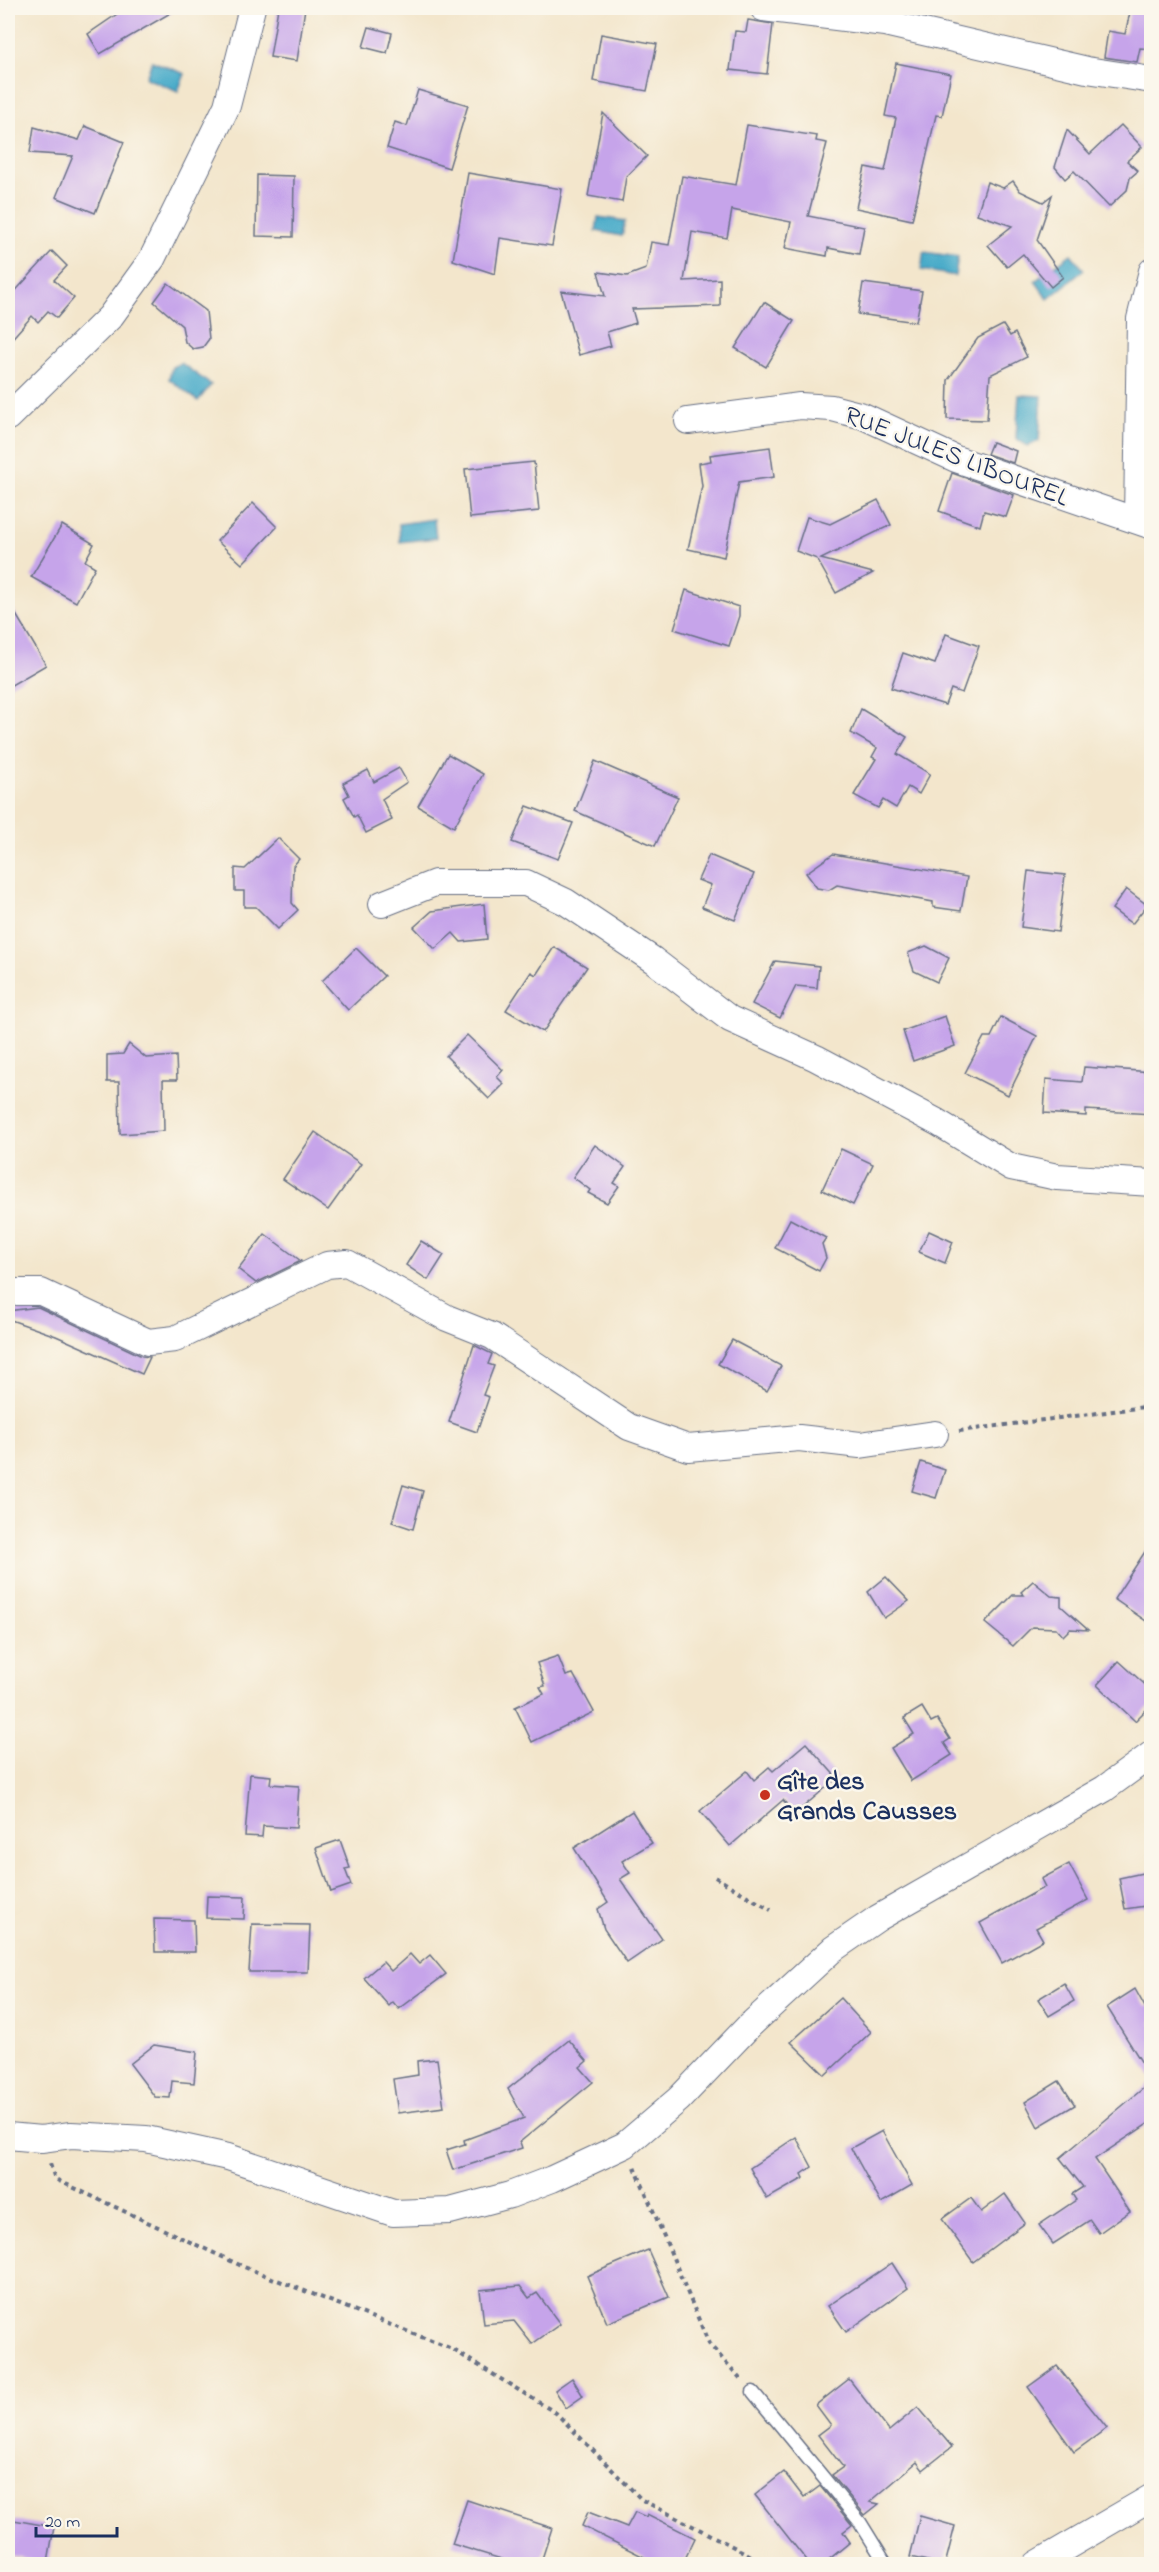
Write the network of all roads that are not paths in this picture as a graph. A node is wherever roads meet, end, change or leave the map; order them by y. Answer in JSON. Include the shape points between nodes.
{"nodes":[{"id":1,"x":252,"y":8,"type":"edge"},
{"id":2,"x":764,"y":8,"type":"edge"},
{"id":3,"x":1152,"y":80,"type":"edge"},
{"id":4,"x":1152,"y":271,"type":"edge"},
{"id":5,"x":8,"y":417,"type":"edge"},
{"id":6,"x":688,"y":421,"type":"dead end"},
{"id":7,"x":1144,"y":523,"type":"edge"},
{"id":8,"x":382,"y":904,"type":"dead end"},
{"id":9,"x":1152,"y":1183,"type":"edge"},
{"id":10,"x":8,"y":1292,"type":"edge"},
{"id":11,"x":934,"y":1434,"type":"road end"},
{"id":12,"x":1152,"y":1754,"type":"edge"},
{"id":13,"x":8,"y":2136,"type":"edge"},
{"id":14,"x":753,"y":2392,"type":"road end"},
{"id":15,"x":1152,"y":2497,"type":"edge"},
{"id":16,"x":885,"y":2565,"type":"edge"},
{"id":17,"x":1037,"y":2565,"type":"edge"}],
"edges":[{"from":1,"to":5,"type":"street","via":[[227,106],[152,259],[110,317]]},
{"from":2,"to":3,"type":"street","via":[[885,23],[1087,70]]},
{"from":4,"to":7,"type":"street","via":[[1140,319]]},
{"from":6,"to":7,"type":"street","name":"RUE JULES LIBOUREL","via":[[800,406],[832,408],[863,416],[956,459]]},
{"from":8,"to":9,"type":"street","via":[[435,883],[526,883],[566,902],[730,1019],[816,1058],[937,1122],[1011,1167],[1057,1177]]},
{"from":10,"to":11,"type":"street","via":[[41,1292],[148,1342],[176,1339],[327,1265],[347,1263],[447,1318],[492,1336],[628,1427],[688,1448],[799,1438],[860,1445]]},
{"from":12,"to":13,"type":"street","via":[[1104,1789],[878,1918],[833,1949],[748,2026],[679,2099],[625,2145],[510,2195],[450,2211],[393,2213],[228,2157],[146,2139]]},
{"from":14,"to":16,"type":"lane","via":[[860,2522]]},
{"from":15,"to":17,"type":"street"}]}
